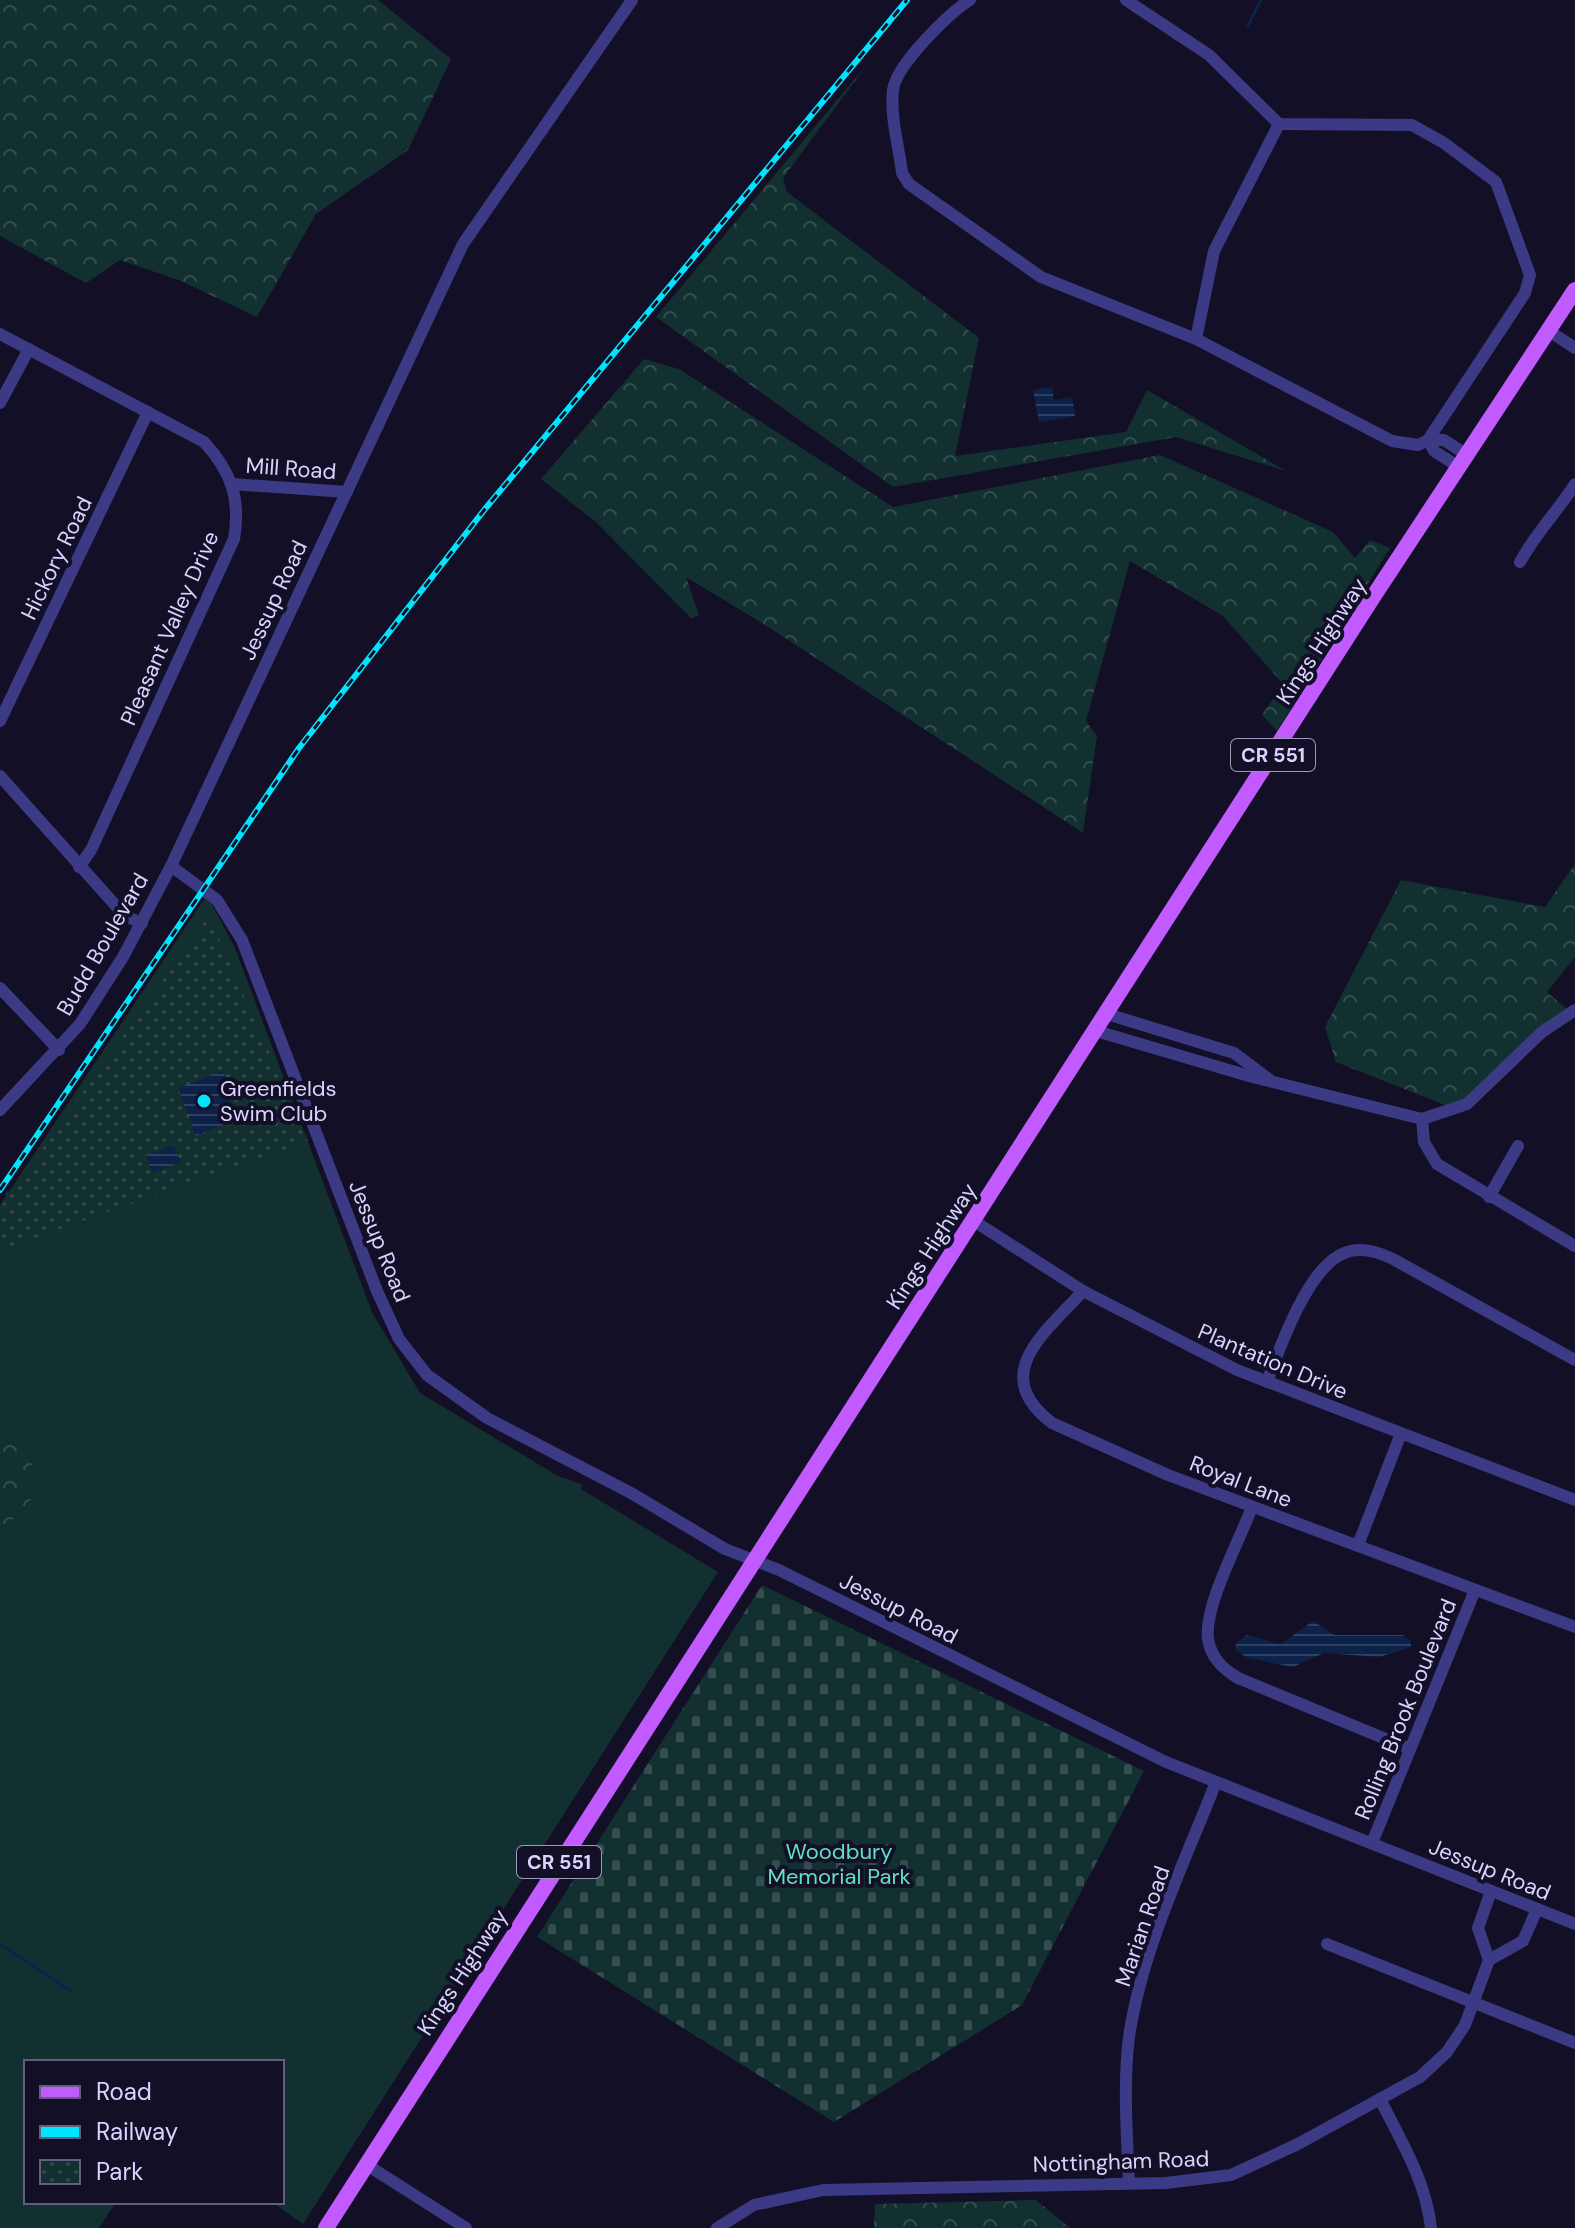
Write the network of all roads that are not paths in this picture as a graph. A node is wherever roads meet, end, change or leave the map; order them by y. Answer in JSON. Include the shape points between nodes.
{"nodes":[{"id":1,"x":632,"y":0,"type":"edge"},
{"id":2,"x":970,"y":0,"type":"edge"},
{"id":3,"x":1126,"y":0,"type":"edge"},
{"id":4,"x":1279,"y":124,"type":"junction"},
{"id":5,"x":1575,"y":290,"type":"edge"},
{"id":6,"x":1549,"y":331,"type":"junction"},
{"id":7,"x":0,"y":334,"type":"edge"},
{"id":8,"x":1196,"y":339,"type":"junction"},
{"id":9,"x":1575,"y":348,"type":"edge"},
{"id":10,"x":29,"y":349,"type":"junction"},
{"id":11,"x":0,"y":403,"type":"edge"},
{"id":12,"x":148,"y":412,"type":"junction"},
{"id":13,"x":1428,"y":440,"type":"junction"},
{"id":14,"x":1463,"y":461,"type":"junction"},
{"id":15,"x":232,"y":484,"type":"junction"},
{"id":16,"x":1575,"y":484,"type":"edge"},
{"id":17,"x":347,"y":492,"type":"junction"},
{"id":18,"x":1520,"y":562,"type":"dead end"},
{"id":19,"x":0,"y":721,"type":"edge"},
{"id":20,"x":0,"y":776,"type":"edge"},
{"id":21,"x":171,"y":866,"type":"junction"},
{"id":22,"x":79,"y":867,"type":"junction"},
{"id":23,"x":142,"y":923,"type":"junction"},
{"id":24,"x":0,"y":988,"type":"edge"},
{"id":25,"x":1574,"y":1012,"type":"edge"},
{"id":26,"x":1107,"y":1014,"type":"junction"},
{"id":27,"x":1096,"y":1031,"type":"junction"},
{"id":28,"x":59,"y":1050,"type":"junction"},
{"id":29,"x":1270,"y":1080,"type":"junction"},
{"id":30,"x":0,"y":1110,"type":"edge"},
{"id":31,"x":1422,"y":1119,"type":"junction"},
{"id":32,"x":1518,"y":1146,"type":"dead end"},
{"id":33,"x":1489,"y":1197,"type":"junction"},
{"id":34,"x":974,"y":1221,"type":"junction"},
{"id":35,"x":1575,"y":1246,"type":"edge"},
{"id":36,"x":1083,"y":1291,"type":"junction"},
{"id":37,"x":1575,"y":1360,"type":"edge"},
{"id":38,"x":1267,"y":1382,"type":"junction"},
{"id":39,"x":1400,"y":1436,"type":"junction"},
{"id":40,"x":1575,"y":1500,"type":"edge"},
{"id":41,"x":1252,"y":1507,"type":"junction"},
{"id":42,"x":1358,"y":1545,"type":"junction"},
{"id":43,"x":753,"y":1561,"type":"junction"},
{"id":44,"x":1475,"y":1590,"type":"junction"},
{"id":45,"x":1575,"y":1627,"type":"edge"},
{"id":46,"x":1410,"y":1749,"type":"junction"},
{"id":47,"x":1216,"y":1782,"type":"junction"},
{"id":48,"x":1372,"y":1843,"type":"junction"},
{"id":49,"x":1491,"y":1891,"type":"junction"},
{"id":50,"x":1537,"y":1909,"type":"junction"},
{"id":51,"x":1575,"y":1924,"type":"edge"},
{"id":52,"x":1327,"y":1944,"type":"dead end"},
{"id":53,"x":1489,"y":1960,"type":"junction"},
{"id":54,"x":1474,"y":2004,"type":"junction"},
{"id":55,"x":1575,"y":2043,"type":"edge"},
{"id":56,"x":1381,"y":2101,"type":"junction"},
{"id":57,"x":367,"y":2165,"type":"junction"},
{"id":58,"x":1129,"y":2183,"type":"junction"},
{"id":59,"x":326,"y":2228,"type":"edge"},
{"id":60,"x":466,"y":2228,"type":"edge"},
{"id":61,"x":717,"y":2228,"type":"edge"},
{"id":62,"x":1431,"y":2228,"type":"edge"}],
"edges":[{"from":1,"to":17,"type":"street","name":"Jessup Road","via":[[463,244]]},
{"from":2,"to":8,"type":"street","via":[[951,12],[893,88],[902,173],[909,184],[1041,277]]},
{"from":3,"to":4,"type":"street","via":[[1209,55]]},
{"from":4,"to":8,"type":"street","via":[[1214,251]]},
{"from":4,"to":13,"type":"street","via":[[1412,125],[1496,182],[1530,275],[1520,301]]},
{"from":5,"to":6,"type":"main road","name":"Kings Highway","number":"CR 551"},
{"from":6,"to":9,"type":"street"},
{"from":6,"to":14,"type":"main road","name":"Kings Highway","number":"CR 551"},
{"from":7,"to":10,"type":"street","name":"Pleasant Valley Drive"},
{"from":8,"to":13,"type":"street","via":[[1392,441],[1418,445]]},
{"from":10,"to":11,"type":"street"},
{"from":10,"to":12,"type":"street","name":"Pleasant Valley Drive"},
{"from":12,"to":15,"type":"street","name":"Pleasant Valley Drive","via":[[204,442],[225,464]]},
{"from":12,"to":19,"type":"street","name":"Hickory Road"},
{"from":13,"to":14,"type":"street","via":[[1444,440]]},
{"from":14,"to":26,"type":"main road","name":"Kings Highway","number":"CR 551"},
{"from":15,"to":17,"type":"street","name":"Mill Road"},
{"from":15,"to":22,"type":"street","name":"Pleasant Valley Drive","via":[[238,507],[234,539]]},
{"from":16,"to":18,"type":"street"},
{"from":17,"to":21,"type":"street","name":"Jessup Road"},
{"from":20,"to":22,"type":"street"},
{"from":21,"to":23,"type":"street","name":"Budd Boulevard"},
{"from":21,"to":43,"type":"street","name":"Jessup Road","via":[[217,900],[242,940],[377,1291],[399,1339],[427,1375],[487,1418]]},
{"from":22,"to":23,"type":"street","via":[[125,916]]},
{"from":23,"to":28,"type":"street","name":"Budd Boulevard","via":[[99,997]]},
{"from":24,"to":28,"type":"street"},
{"from":25,"to":31,"type":"street","via":[[1542,1032],[1467,1104]]},
{"from":26,"to":27,"type":"main road","name":"Kings Highway","number":"CR 551"},
{"from":26,"to":29,"type":"street","via":[[1234,1053]]},
{"from":27,"to":29,"type":"street"},
{"from":27,"to":34,"type":"main road","name":"Kings Highway","number":"CR 551"},
{"from":28,"to":30,"type":"street","name":"Budd Boulevard"},
{"from":29,"to":31,"type":"street"},
{"from":31,"to":33,"type":"street","via":[[1429,1155]]},
{"from":32,"to":33,"type":"street"},
{"from":33,"to":35,"type":"street"},
{"from":34,"to":36,"type":"street","name":"Plantation Drive"},
{"from":34,"to":43,"type":"main road","name":"Kings Highway","number":"CR 551"},
{"from":36,"to":38,"type":"street","name":"Plantation Drive","via":[[1182,1345]]},
{"from":36,"to":41,"type":"street","name":"Royal Lane","via":[[1032,1348],[1023,1366],[1020,1380],[1037,1412],[1105,1447]]},
{"from":37,"to":38,"type":"street","via":[[1393,1259],[1358,1250],[1340,1255],[1316,1279]]},
{"from":38,"to":39,"type":"street","name":"Plantation Drive"},
{"from":39,"to":40,"type":"street","name":"Plantation Drive"},
{"from":39,"to":42,"type":"street"},
{"from":41,"to":42,"type":"street","name":"Royal Lane"},
{"from":41,"to":46,"type":"street","via":[[1215,1602],[1208,1638],[1212,1654],[1238,1678]]},
{"from":42,"to":44,"type":"street","name":"Royal Lane"},
{"from":43,"to":47,"type":"street","name":"Jessup Road","via":[[1099,1732]]},
{"from":43,"to":57,"type":"main road","name":"Kings Highway","number":"CR 551"},
{"from":44,"to":45,"type":"street","name":"Royal Lane"},
{"from":44,"to":46,"type":"street","name":"Rolling Brook Boulevard"},
{"from":46,"to":48,"type":"street","name":"Rolling Brook Boulevard"},
{"from":47,"to":48,"type":"street","name":"Jessup Road"},
{"from":47,"to":58,"type":"street","name":"Marian Road","via":[[1136,2004],[1125,2101]]},
{"from":48,"to":49,"type":"street","name":"Jessup Road"},
{"from":49,"to":50,"type":"street","name":"Jessup Road"},
{"from":49,"to":53,"type":"street","via":[[1478,1928]]},
{"from":50,"to":51,"type":"street","name":"Jessup Road"},
{"from":50,"to":53,"type":"street","via":[[1523,1941]]},
{"from":52,"to":54,"type":"street"},
{"from":53,"to":54,"type":"street","name":"Nottingham Road"},
{"from":54,"to":55,"type":"street"},
{"from":54,"to":56,"type":"street","name":"Nottingham Road","via":[[1447,2052]]},
{"from":56,"to":58,"type":"street","name":"Nottingham Road","via":[[1231,2175]]},
{"from":56,"to":62,"type":"street","via":[[1420,2176]]},
{"from":57,"to":59,"type":"main road","name":"Kings Highway","number":"CR 551"},
{"from":57,"to":60,"type":"street"},
{"from":58,"to":61,"type":"street","name":"Nottingham Road","via":[[823,2190],[754,2205]]}]}
